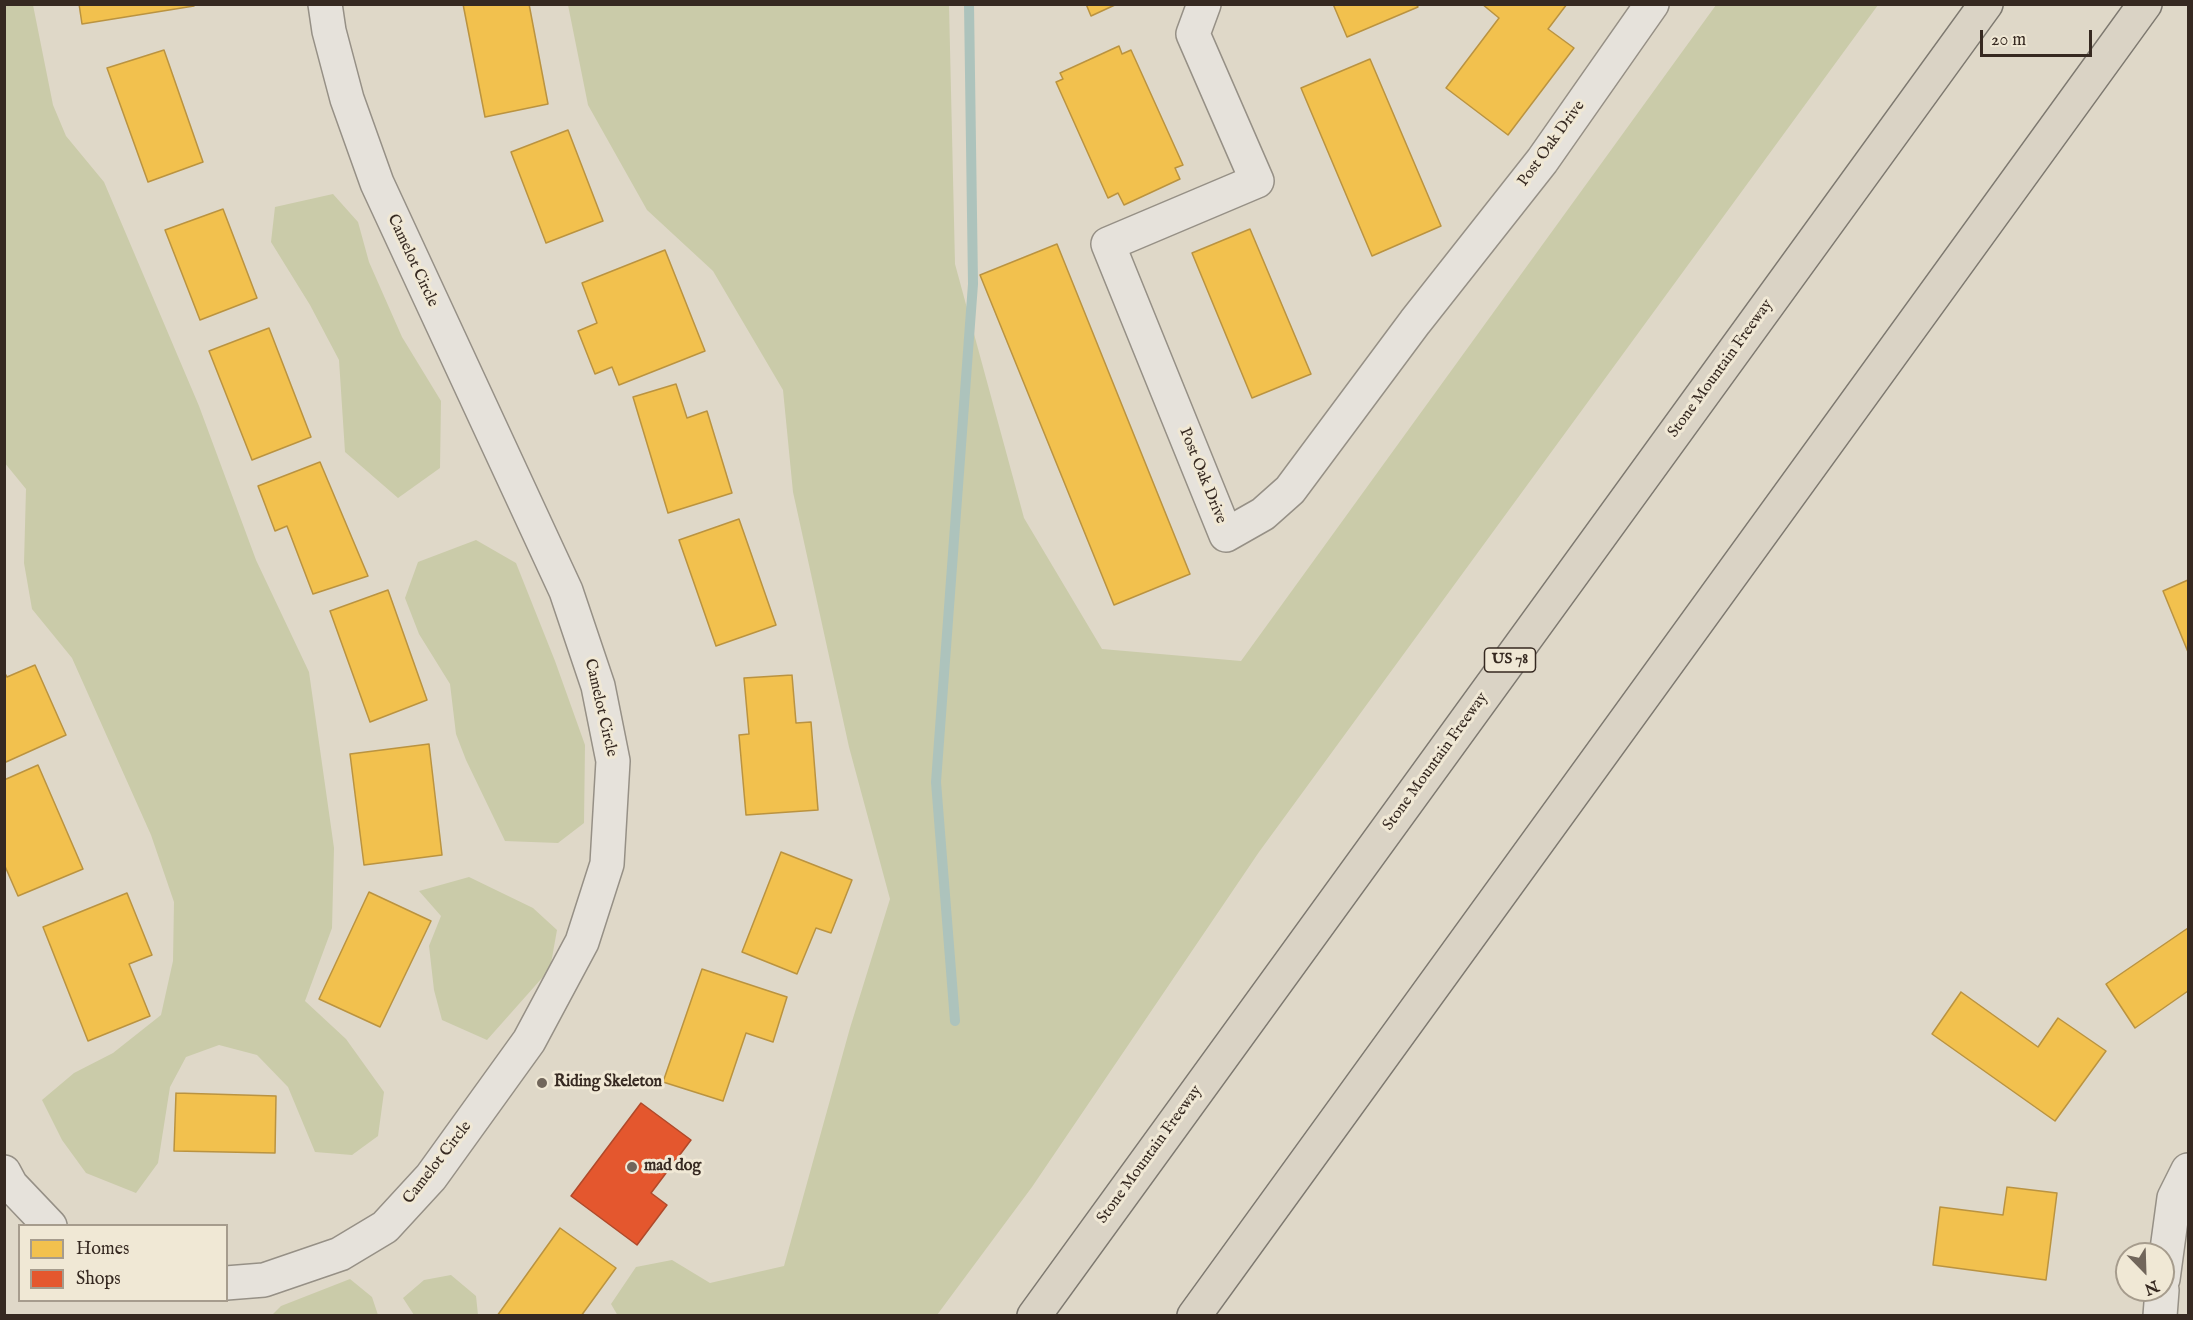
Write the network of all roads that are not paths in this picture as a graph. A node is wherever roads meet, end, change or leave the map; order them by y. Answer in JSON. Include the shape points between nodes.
{"nodes":[{"id":1,"x":325,"y":4,"type":"edge"},
{"id":2,"x":1204,"y":4,"type":"edge"},
{"id":3,"x":1652,"y":4,"type":"edge"},
{"id":4,"x":1986,"y":4,"type":"edge"},
{"id":5,"x":2145,"y":4,"type":"edge"},
{"id":6,"x":2188,"y":1170,"type":"edge"},
{"id":7,"x":4,"y":1172,"type":"edge"},
{"id":8,"x":48,"y":1224,"type":"edge"},
{"id":9,"x":2168,"y":1242,"type":"edge"},
{"id":10,"x":228,"y":1283,"type":"edge"},
{"id":11,"x":1034,"y":1316,"type":"edge"},
{"id":12,"x":1194,"y":1316,"type":"edge"}],
"edges":[{"from":1,"to":10,"type":"street","name":"Camelot Circle","via":[[347,99],[377,183],[566,591],[591,662],[613,761],[607,864],[582,942],[529,1041],[431,1177],[385,1227],[339,1254],[264,1280]]},
{"from":2,"to":3,"type":"street","name":"Post Oak Drive","via":[[1193,34],[1257,181],[1108,244],[1226,535],[1263,514],[1290,490],[1542,161]]},
{"from":4,"to":11,"type":"highway","name":"Stone Mountain Freeway","number":"US 78"},
{"from":5,"to":12,"type":"highway"},
{"from":6,"to":9,"type":"street","via":[[2174,1198]]},
{"from":7,"to":8,"type":"street","via":[[11,1185]]}]}
